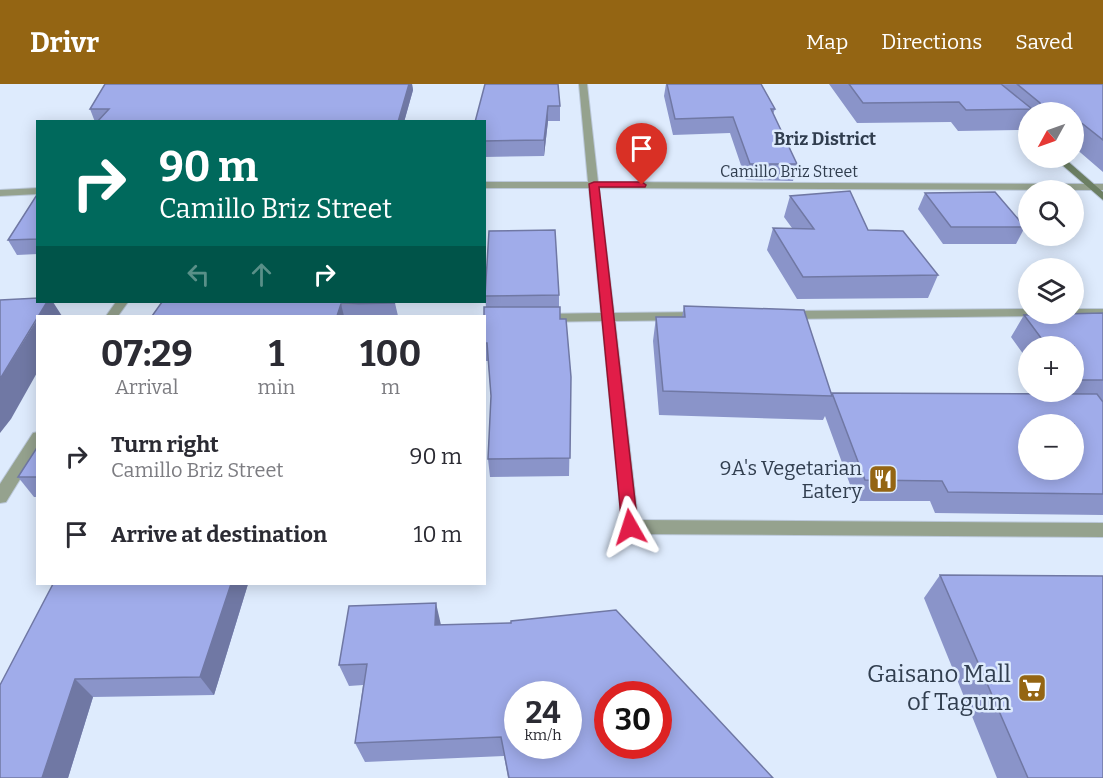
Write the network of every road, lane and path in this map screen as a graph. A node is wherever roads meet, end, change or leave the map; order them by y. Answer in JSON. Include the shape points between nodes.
{"nodes":[{"id":1,"x":583,"y":84,"type":"edge"},
{"id":2,"x":977,"y":84,"type":"edge"},
{"id":3,"x":1018,"y":120,"type":"edge"},
{"id":4,"x":1072,"y":168,"type":"edge"},
{"id":5,"x":594,"y":184,"type":"junction"},
{"id":6,"x":486,"y":185,"type":"edge"},
{"id":7,"x":1098,"y":187,"type":"edge"},
{"id":8,"x":36,"y":191,"type":"edge"},
{"id":9,"x":0,"y":193,"type":"edge"},
{"id":10,"x":1103,"y":196,"type":"edge"},
{"id":11,"x":1018,"y":313,"type":"edge"},
{"id":12,"x":1084,"y":313,"type":"edge"},
{"id":13,"x":1103,"y":313,"type":"edge"},
{"id":14,"x":777,"y":315,"type":"edge"},
{"id":15,"x":609,"y":316,"type":"junction"},
{"id":16,"x":717,"y":316,"type":"edge"},
{"id":17,"x":530,"y":318,"type":"edge"},
{"id":18,"x":36,"y":440,"type":"edge"},
{"id":19,"x":0,"y":497,"type":"edge"},
{"id":20,"x":1103,"y":530,"type":"edge"}],
"edges":[{"from":1,"to":5,"type":"street"},
{"from":2,"to":3,"type":"street"},
{"from":4,"to":7,"type":"street"},
{"from":5,"to":6,"type":"street","name":"Camillo Briz Street"},
{"from":5,"to":7,"type":"street","name":"Camillo Briz Street"},
{"from":5,"to":15,"type":"street"},
{"from":7,"to":10,"type":"street"},
{"from":8,"to":9,"type":"street"},
{"from":11,"to":14,"type":"street"},
{"from":12,"to":13,"type":"street"},
{"from":15,"to":16,"type":"street"},
{"from":15,"to":17,"type":"street"},
{"from":15,"to":20,"type":"street","via":[[630,527]]},
{"from":18,"to":19,"type":"street"}]}
